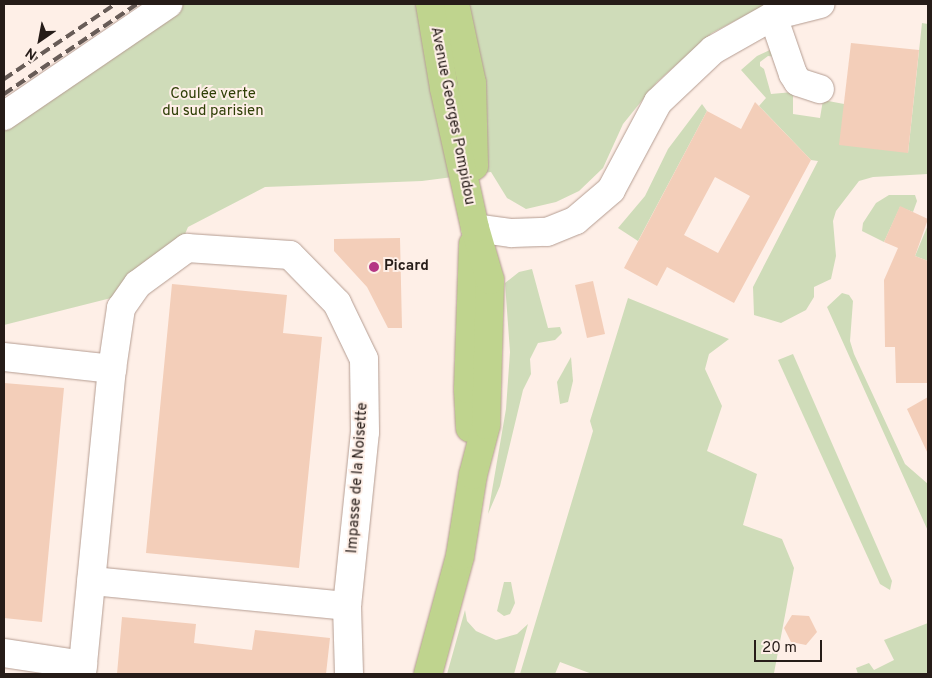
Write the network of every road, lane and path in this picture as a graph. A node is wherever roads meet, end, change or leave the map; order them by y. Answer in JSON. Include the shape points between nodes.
{"nodes":[{"id":1,"x":168,"y":4,"type":"edge"},
{"id":2,"x":430,"y":4,"type":"edge"},
{"id":3,"x":456,"y":4,"type":"edge"},
{"id":4,"x":820,"y":4,"type":"edge"},
{"id":5,"x":773,"y":16,"type":"junction"},
{"id":6,"x":820,"y":89,"type":"dead end"},
{"id":7,"x":4,"y":116,"type":"edge"},
{"id":8,"x":475,"y":228,"type":"junction"},
{"id":9,"x":4,"y":357,"type":"edge"},
{"id":10,"x":112,"y":369,"type":"junction"},
{"id":11,"x":92,"y":581,"type":"junction"},
{"id":12,"x":347,"y":606,"type":"junction"},
{"id":13,"x":4,"y":653,"type":"edge"},
{"id":14,"x":82,"y":670,"type":"edge"},
{"id":15,"x":349,"y":674,"type":"edge"},
{"id":16,"x":428,"y":674,"type":"edge"}],
"edges":[{"from":1,"to":7,"type":"street"},
{"from":2,"to":8,"type":"main road","name":"Avenue Georges Pompidou","via":[[444,88]]},
{"from":3,"to":8,"type":"main road","name":"Avenue Georges Pompidou","via":[[472,83]]},
{"from":4,"to":5,"type":"street"},
{"from":5,"to":6,"type":"street","via":[[798,82]]},
{"from":5,"to":8,"type":"street","via":[[713,50],[658,102],[611,190],[576,220],[547,232],[512,233]]},
{"from":8,"to":16,"type":"main road","name":"Avenue Georges Pompidou","via":[[470,279],[468,389],[472,475],[460,556]]},
{"from":9,"to":10,"type":"street"},
{"from":10,"to":11,"type":"street","name":"Impasse de la Noisette"},
{"from":10,"to":12,"type":"street","name":"Impasse de la Noisette","via":[[121,308],[138,284],[187,248],[290,255],[337,303],[364,359],[365,432]]},
{"from":11,"to":12,"type":"street"},
{"from":11,"to":14,"type":"street","name":"Impasse de la Noisette"},
{"from":12,"to":15,"type":"street","name":"Impasse de la Noisette"},
{"from":13,"to":14,"type":"street"}]}
